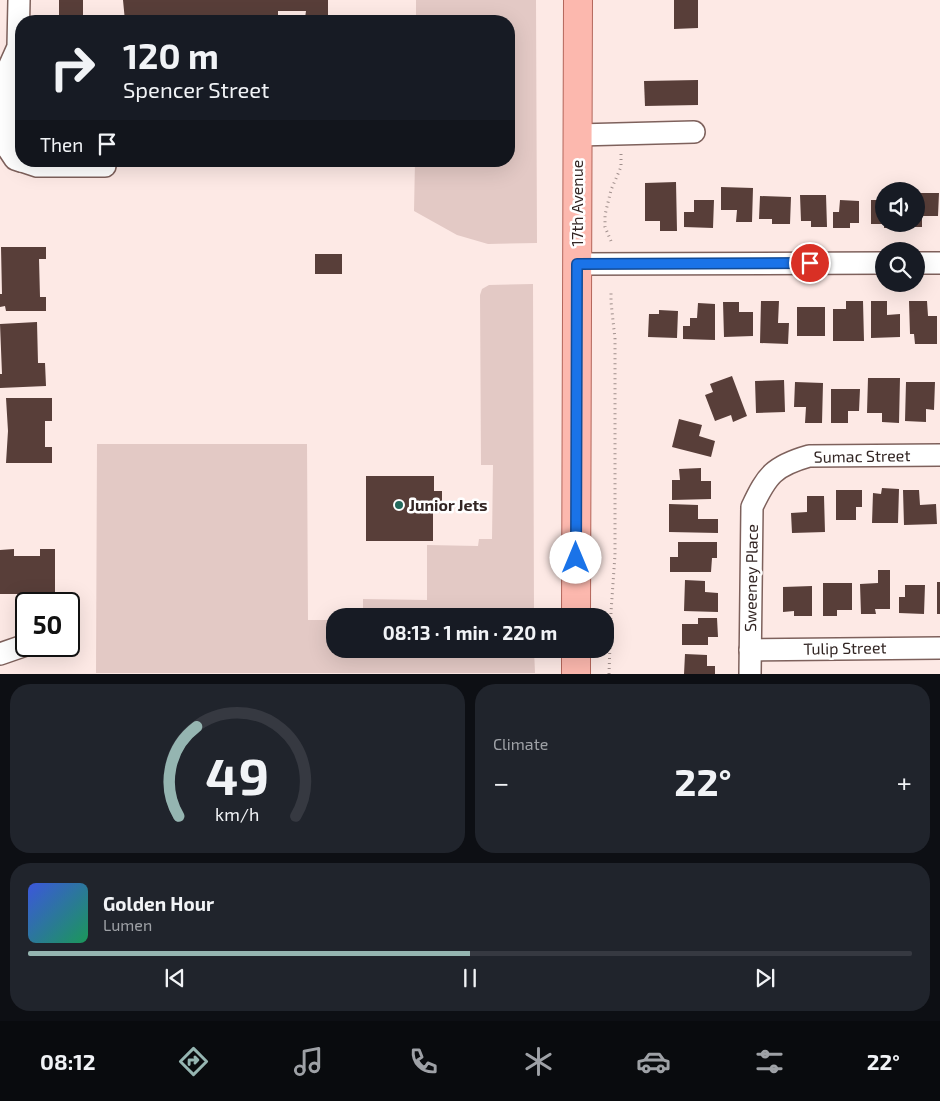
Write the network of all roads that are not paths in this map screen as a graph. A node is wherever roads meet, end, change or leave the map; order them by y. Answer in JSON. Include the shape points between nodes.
{"nodes":[{"id":1,"x":20,"y":0,"type":"edge"},
{"id":2,"x":578,"y":0,"type":"edge"},
{"id":3,"x":19,"y":15,"type":"edge"},
{"id":4,"x":15,"y":54,"type":"edge"},
{"id":5,"x":694,"y":132,"type":"dead end"},
{"id":6,"x":578,"y":135,"type":"junction"},
{"id":7,"x":15,"y":158,"type":"edge"},
{"id":8,"x":875,"y":263,"type":"edge"},
{"id":9,"x":925,"y":263,"type":"edge"},
{"id":10,"x":940,"y":263,"type":"edge"},
{"id":11,"x":577,"y":264,"type":"junction"},
{"id":12,"x":940,"y":455,"type":"edge"},
{"id":13,"x":763,"y":484,"type":"joint"},
{"id":14,"x":576,"y":608,"type":"edge"},
{"id":15,"x":940,"y":648,"type":"edge"},
{"id":16,"x":15,"y":649,"type":"edge"},
{"id":17,"x":750,"y":650,"type":"junction"},
{"id":18,"x":0,"y":654,"type":"edge"},
{"id":19,"x":576,"y":658,"type":"edge"},
{"id":20,"x":576,"y":674,"type":"edge"},
{"id":21,"x":750,"y":674,"type":"edge"}],
"edges":[{"from":1,"to":3,"type":"street"},
{"from":2,"to":6,"type":"main road","name":"17th Avenue"},
{"from":4,"to":7,"type":"street","via":[[8,76],[10,150]]},
{"from":5,"to":6,"type":"street"},
{"from":6,"to":11,"type":"main road","name":"17th Avenue"},
{"from":8,"to":11,"type":"street"},
{"from":9,"to":10,"type":"street"},
{"from":11,"to":14,"type":"main road","name":"17th Avenue"},
{"from":12,"to":13,"type":"street","name":"Sumac Street","via":[[809,456],[791,461]]},
{"from":13,"to":17,"type":"street","name":"Sweeney Place","via":[[752,507]]},
{"from":15,"to":17,"type":"street","name":"Tulip Street"},
{"from":16,"to":18,"type":"street"},
{"from":17,"to":21,"type":"street","name":"Sweeney Place"},
{"from":19,"to":20,"type":"main road"}]}
